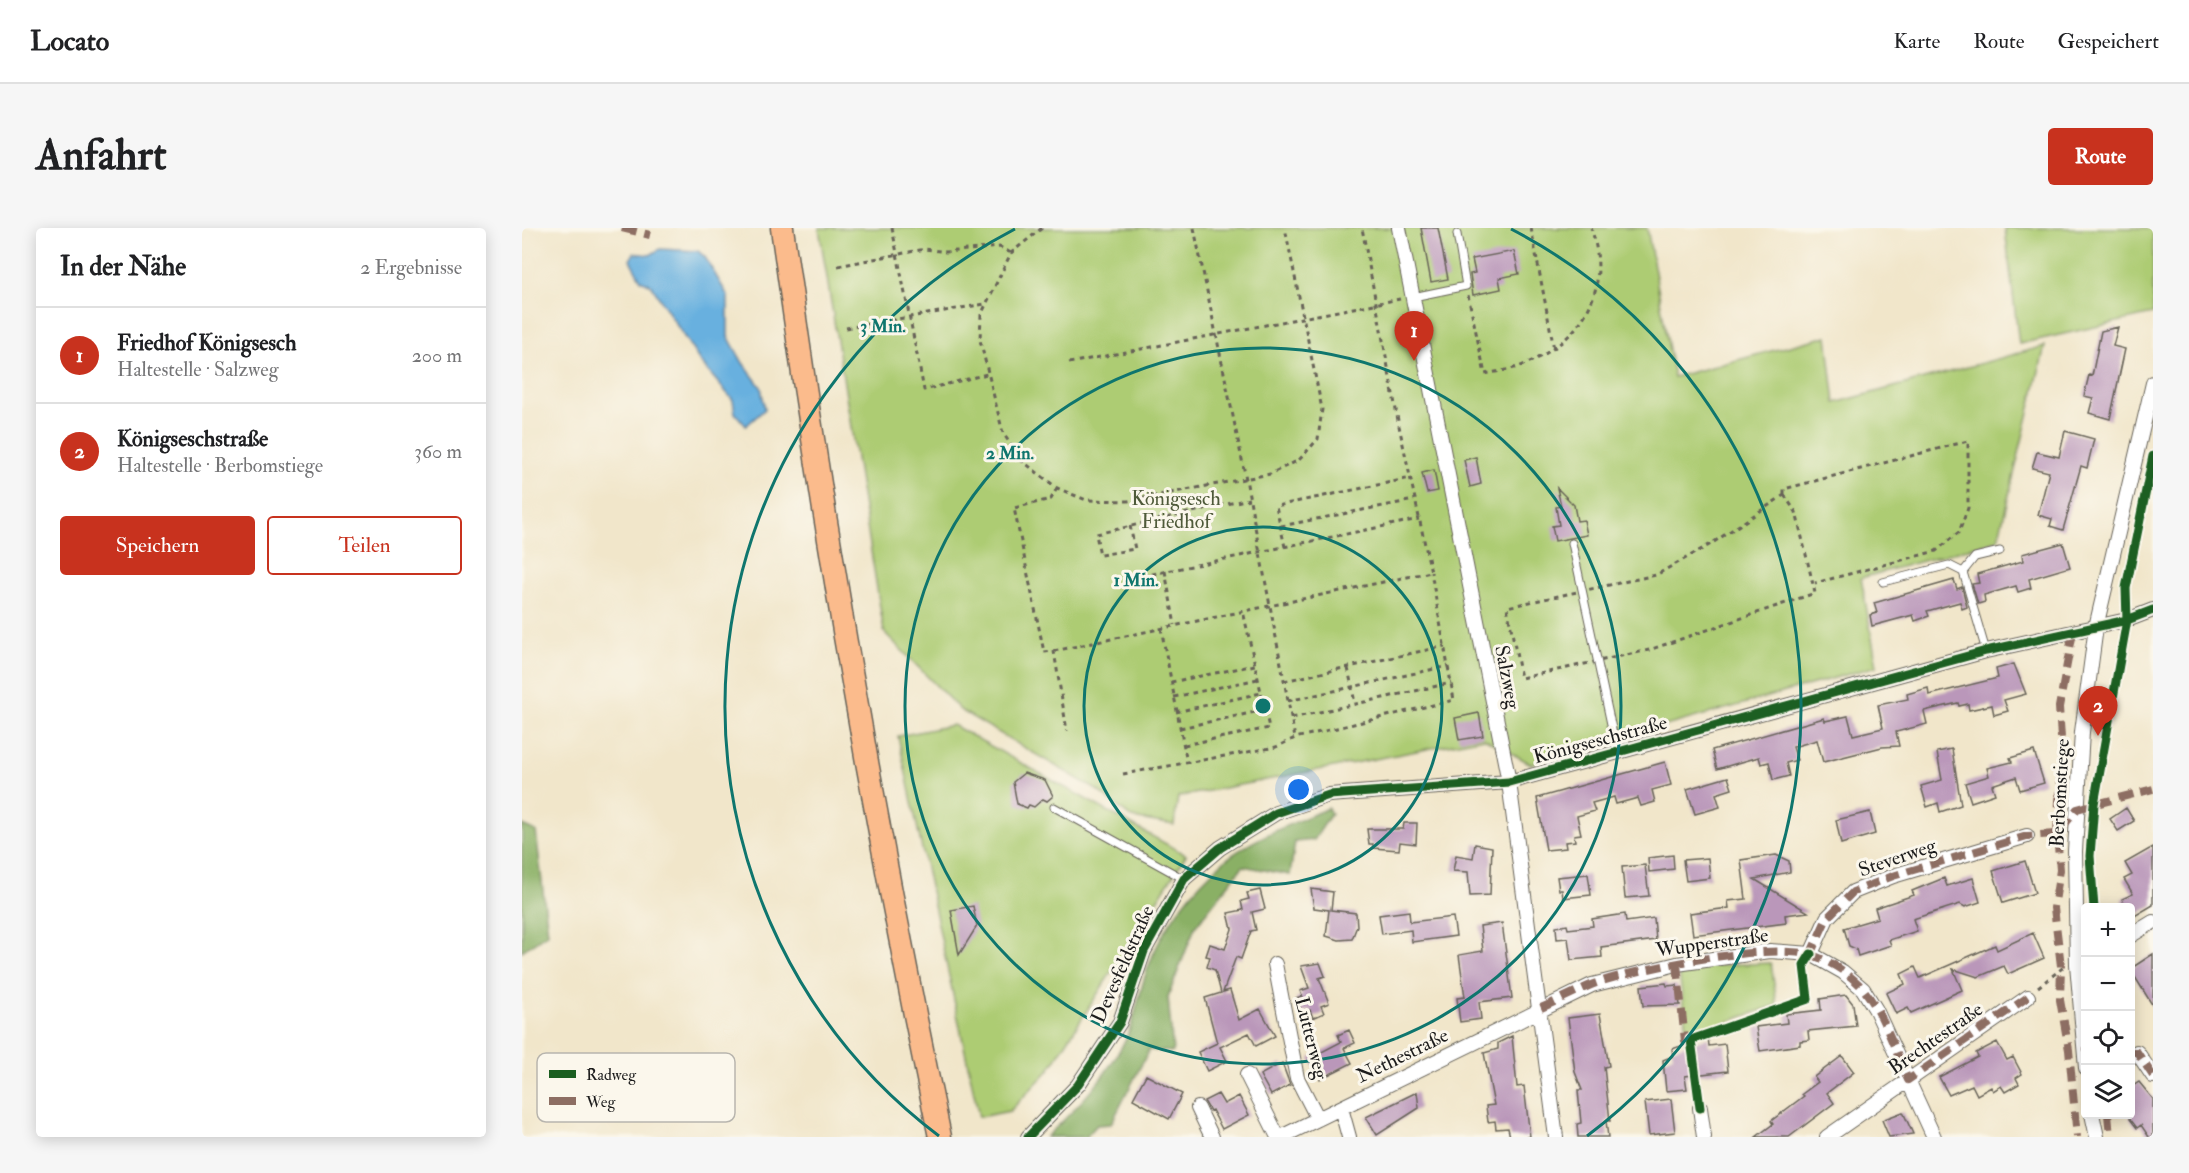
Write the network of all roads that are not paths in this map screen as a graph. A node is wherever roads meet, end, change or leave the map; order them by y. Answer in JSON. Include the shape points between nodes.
{"nodes":[{"id":1,"x":782,"y":228,"type":"edge"},
{"id":2,"x":1399,"y":228,"type":"edge"},
{"id":3,"x":1457,"y":234,"type":"dead end"},
{"id":4,"x":1413,"y":297,"type":"junction"},
{"id":5,"x":2153,"y":383,"type":"edge"},
{"id":6,"x":1572,"y":543,"type":"dead end"},
{"id":7,"x":2000,"y":551,"type":"dead end"},
{"id":8,"x":1963,"y":572,"type":"junction"},
{"id":9,"x":1883,"y":582,"type":"dead end"},
{"id":10,"x":2153,"y":610,"type":"edge"},
{"id":11,"x":2096,"y":627,"type":"junction"},
{"id":12,"x":1986,"y":651,"type":"junction"},
{"id":13,"x":1617,"y":753,"type":"junction"},
{"id":14,"x":1509,"y":782,"type":"junction"},
{"id":15,"x":1054,"y":807,"type":"dead end"},
{"id":16,"x":2027,"y":836,"type":"dead end"},
{"id":17,"x":1184,"y":879,"type":"junction"},
{"id":18,"x":2153,"y":922,"type":"edge"},
{"id":19,"x":2135,"y":933,"type":"edge"},
{"id":20,"x":1811,"y":954,"type":"junction"},
{"id":21,"x":1275,"y":964,"type":"dead end"},
{"id":22,"x":2028,"y":997,"type":"road end"},
{"id":23,"x":1541,"y":1008,"type":"junction"},
{"id":24,"x":2137,"y":1052,"type":"dead end"},
{"id":25,"x":2085,"y":1065,"type":"edge"},
{"id":26,"x":1247,"y":1075,"type":"dead end"},
{"id":27,"x":2153,"y":1076,"type":"edge"},
{"id":28,"x":1908,"y":1080,"type":"junction"},
{"id":29,"x":1198,"y":1108,"type":"dead end"},
{"id":30,"x":1341,"y":1108,"type":"junction"},
{"id":31,"x":1700,"y":1108,"type":"dead end"},
{"id":32,"x":1318,"y":1119,"type":"junction"},
{"id":33,"x":2093,"y":1119,"type":"edge"},
{"id":34,"x":940,"y":1137,"type":"edge"},
{"id":35,"x":1028,"y":1137,"type":"edge"},
{"id":36,"x":1212,"y":1137,"type":"edge"},
{"id":37,"x":1279,"y":1137,"type":"edge"},
{"id":38,"x":1349,"y":1137,"type":"edge"},
{"id":39,"x":1556,"y":1137,"type":"edge"},
{"id":40,"x":1704,"y":1137,"type":"edge"},
{"id":41,"x":1827,"y":1137,"type":"edge"},
{"id":42,"x":1934,"y":1137,"type":"edge"},
{"id":43,"x":2097,"y":1137,"type":"edge"}],
"edges":[{"from":1,"to":34,"type":"highway","via":[[813,453],[857,717]]},
{"from":2,"to":4,"type":"street","name":"Salzweg"},
{"from":3,"to":4,"type":"lane","via":[[1466,286]]},
{"from":4,"to":14,"type":"street","name":"Salzweg"},
{"from":5,"to":11,"type":"street","name":"Berbomstiege"},
{"from":6,"to":13,"type":"lane"},
{"from":7,"to":8,"type":"lane","via":[[1975,557]]},
{"from":8,"to":9,"type":"lane","via":[[1949,565]]},
{"from":8,"to":12,"type":"lane"},
{"from":10,"to":11,"type":"street","name":"Königseschstraße"},
{"from":11,"to":12,"type":"street","name":"Königseschstraße"},
{"from":11,"to":25,"type":"street","name":"Berbomstiege","via":[[2082,732],[2075,851],[2077,963]]},
{"from":12,"to":13,"type":"street","name":"Königseschstraße"},
{"from":13,"to":14,"type":"street","name":"Königseschstraße"},
{"from":14,"to":17,"type":"street","name":"Devesfeldstraße","via":[[1329,795],[1276,813],[1220,848]]},
{"from":14,"to":23,"type":"street","name":"Salzweg"},
{"from":15,"to":17,"type":"lane"},
{"from":16,"to":20,"type":"street","name":"Steverweg","via":[[1853,892],[1827,918]]},
{"from":17,"to":35,"type":"street","name":"Devesfeldstraße","via":[[1144,951],[1120,1022],[1078,1085]]},
{"from":18,"to":19,"type":"street"},
{"from":20,"to":23,"type":"street","name":"Wupperstraße","via":[[1770,951],[1677,964],[1592,985]]},
{"from":20,"to":28,"type":"street","name":"Wupperstraße","via":[[1863,989]]},
{"from":21,"to":32,"type":"street","name":"Lutterweg","via":[[1297,1077]]},
{"from":22,"to":28,"type":"street","name":"Brechtestraße"},
{"from":23,"to":30,"type":"street","name":"Nethestraße"},
{"from":23,"to":39,"type":"street","name":"Salzweg"},
{"from":24,"to":27,"type":"street"},
{"from":26,"to":37,"type":"street","name":"Nethestraße"},
{"from":28,"to":41,"type":"street","name":"Brechtestraße"},
{"from":28,"to":42,"type":"street","name":"Wupperstraße"},
{"from":29,"to":36,"type":"street"},
{"from":30,"to":32,"type":"street","name":"Nethestraße"},
{"from":30,"to":38,"type":"street"},
{"from":31,"to":40,"type":"street"},
{"from":32,"to":37,"type":"street","name":"Nethestraße"},
{"from":33,"to":43,"type":"street"}]}
